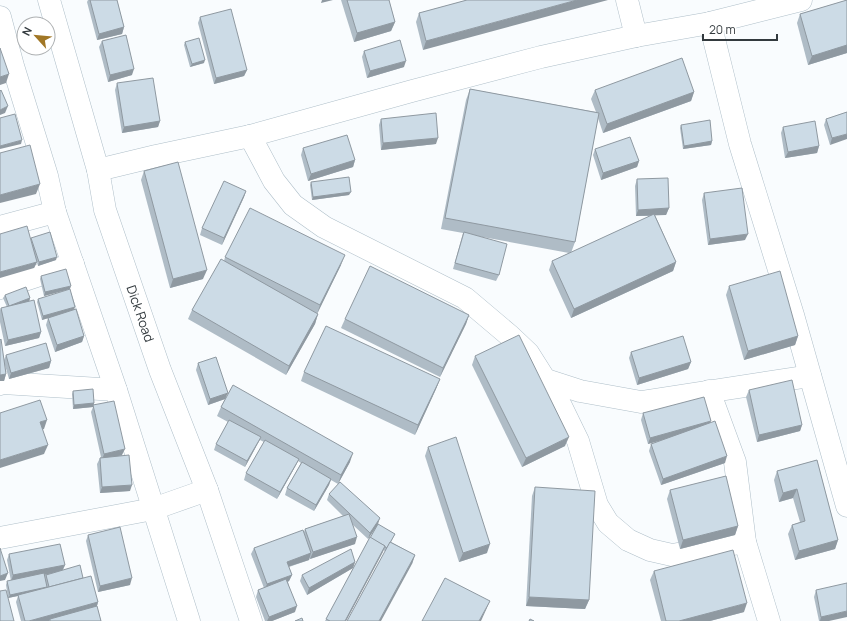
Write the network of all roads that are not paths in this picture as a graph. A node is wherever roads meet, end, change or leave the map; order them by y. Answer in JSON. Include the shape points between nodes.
{"nodes":[{"id":1,"x":49,"y":0,"type":"edge"},
{"id":2,"x":627,"y":0,"type":"edge"},
{"id":3,"x":801,"y":0,"type":"edge"},
{"id":4,"x":0,"y":18,"type":"edge"},
{"id":5,"x":710,"y":23,"type":"junction"},
{"id":6,"x":636,"y":36,"type":"junction"},
{"id":7,"x":250,"y":136,"type":"junction"},
{"id":8,"x":98,"y":170,"type":"junction"},
{"id":9,"x":55,"y":212,"type":"junction"},
{"id":10,"x":0,"y":227,"type":"edge"},
{"id":11,"x":73,"y":264,"type":"junction"},
{"id":12,"x":0,"y":288,"type":"edge"},
{"id":13,"x":810,"y":376,"type":"junction"},
{"id":14,"x":546,"y":380,"type":"junction"},
{"id":15,"x":0,"y":384,"type":"edge"},
{"id":16,"x":116,"y":390,"type":"junction"},
{"id":17,"x":709,"y":391,"type":"junction"},
{"id":18,"x":207,"y":490,"type":"junction"},
{"id":19,"x":847,"y":506,"type":"edge"},
{"id":20,"x":153,"y":509,"type":"junction"},
{"id":21,"x":0,"y":538,"type":"edge"},
{"id":22,"x":745,"y":542,"type":"junction"},
{"id":23,"x":189,"y":621,"type":"edge"},
{"id":24,"x":250,"y":621,"type":"edge"},
{"id":25,"x":769,"y":621,"type":"edge"}],
"edges":[{"from":1,"to":8,"type":"street","name":"Dick Road"},
{"from":2,"to":6,"type":"street"},
{"from":3,"to":5,"type":"street"},
{"from":4,"to":9,"type":"street","via":[[47,176]]},
{"from":5,"to":6,"type":"street"},
{"from":5,"to":13,"type":"street","via":[[740,144]]},
{"from":6,"to":7,"type":"street","via":[[518,63]]},
{"from":7,"to":8,"type":"street"},
{"from":7,"to":14,"type":"street","via":[[274,181],[293,205],[324,227],[466,298],[528,353]]},
{"from":8,"to":18,"type":"street","name":"Dick Road","via":[[105,210],[160,370]]},
{"from":9,"to":10,"type":"street"},
{"from":9,"to":11,"type":"street"},
{"from":11,"to":12,"type":"street"},
{"from":11,"to":16,"type":"street"},
{"from":13,"to":17,"type":"street"},
{"from":13,"to":19,"type":"street"},
{"from":14,"to":17,"type":"street","via":[[580,391],[641,402]]},
{"from":14,"to":22,"type":"street","via":[[578,441],[596,505],[608,523],[628,540],[650,550],[672,555]]},
{"from":15,"to":16,"type":"street"},
{"from":16,"to":20,"type":"street"},
{"from":17,"to":22,"type":"street","via":[[735,462]]},
{"from":18,"to":20,"type":"street"},
{"from":18,"to":24,"type":"street","name":"Dick Road"},
{"from":20,"to":21,"type":"street"},
{"from":20,"to":23,"type":"street"},
{"from":22,"to":25,"type":"street"}]}
